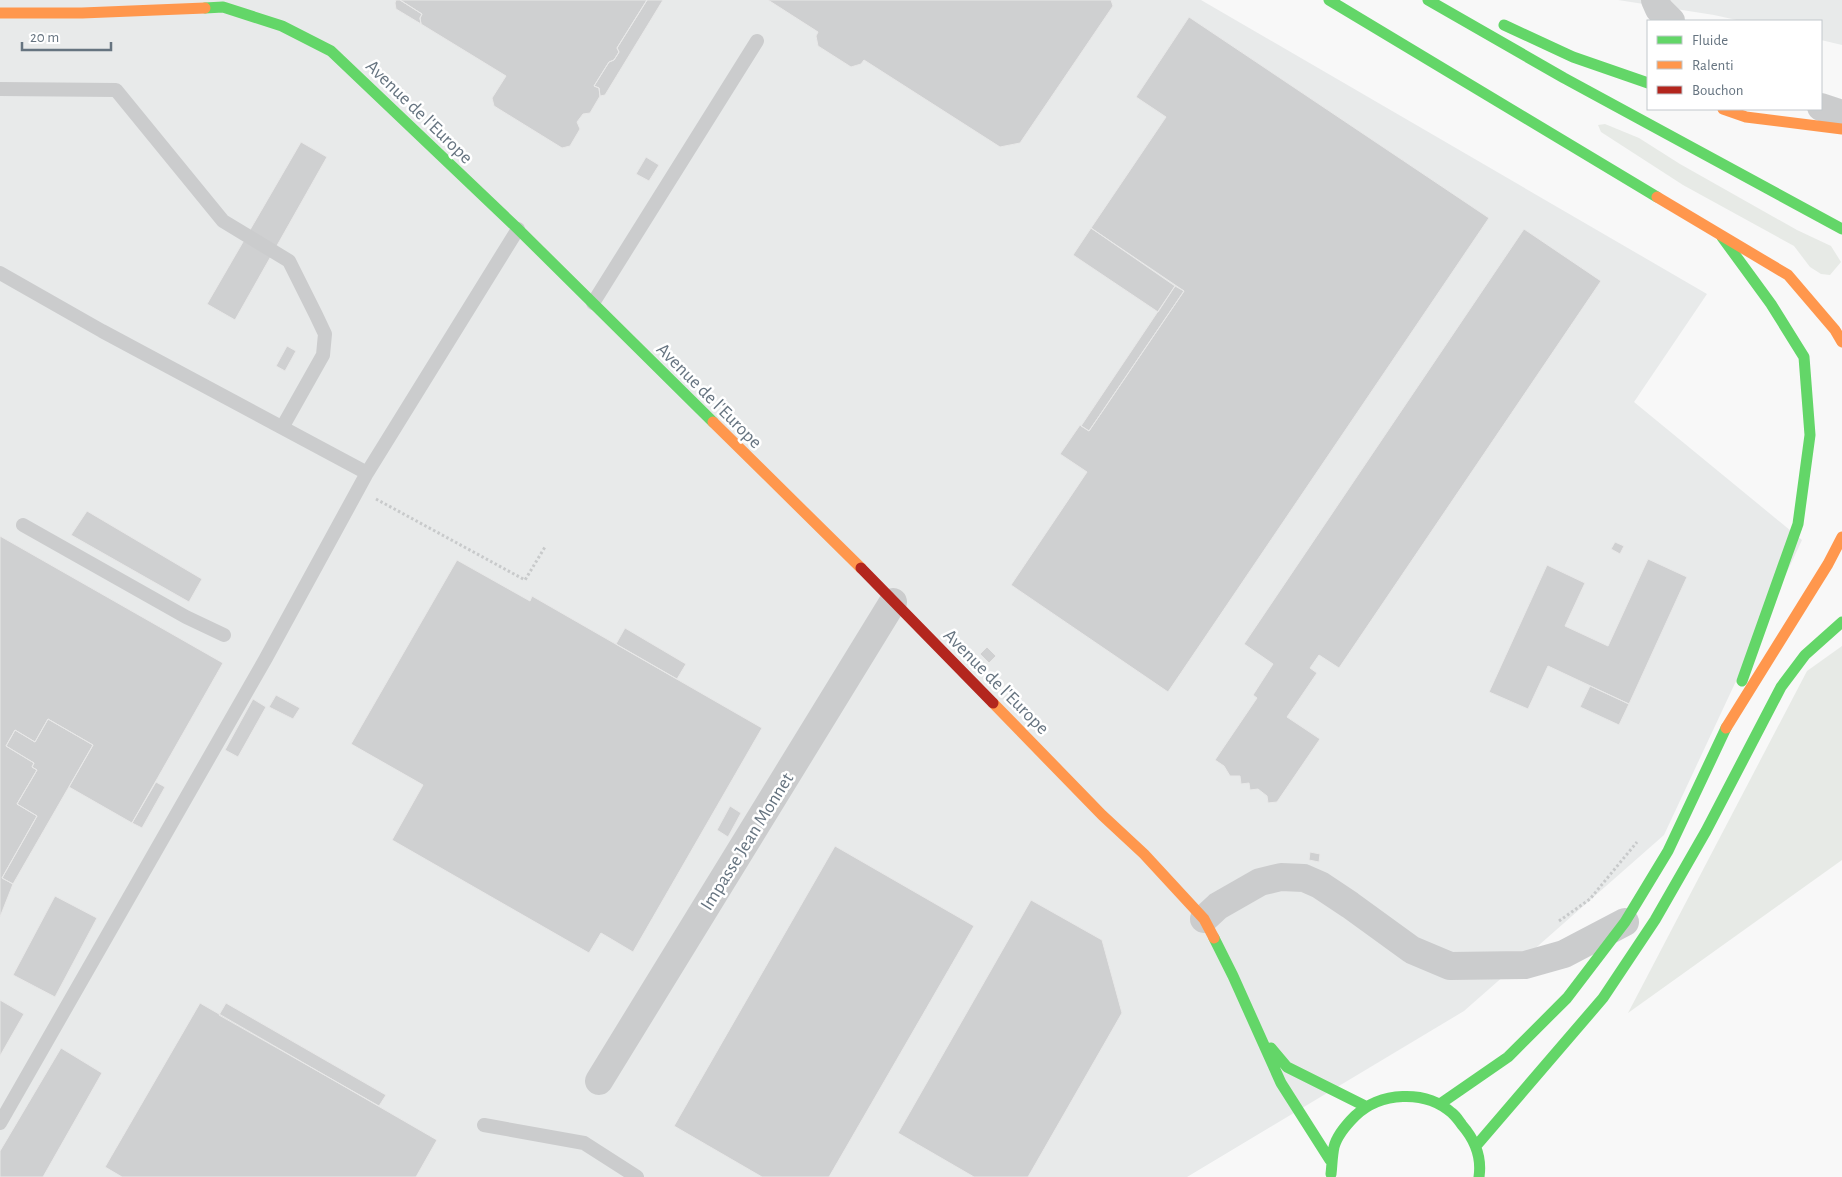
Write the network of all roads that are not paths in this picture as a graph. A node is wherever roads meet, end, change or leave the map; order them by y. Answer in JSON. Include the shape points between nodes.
{"nodes":[{"id":1,"x":1329,"y":0,"type":"edge"},
{"id":2,"x":1428,"y":0,"type":"edge"},
{"id":3,"x":1655,"y":0,"type":"edge"},
{"id":4,"x":0,"y":13,"type":"edge"},
{"id":5,"x":1493,"y":20,"type":"dead end"},
{"id":6,"x":1670,"y":20,"type":"edge"},
{"id":7,"x":757,"y":41,"type":"dead end"},
{"id":8,"x":1647,"y":83,"type":"edge"},
{"id":9,"x":0,"y":89,"type":"edge"},
{"id":10,"x":1822,"y":107,"type":"edge"},
{"id":11,"x":1725,"y":110,"type":"edge"},
{"id":12,"x":1842,"y":114,"type":"edge"},
{"id":13,"x":1842,"y":129,"type":"edge"},
{"id":14,"x":518,"y":229,"type":"junction"},
{"id":15,"x":1842,"y":229,"type":"edge"},
{"id":16,"x":1722,"y":236,"type":"junction"},
{"id":17,"x":0,"y":273,"type":"edge"},
{"id":18,"x":593,"y":303,"type":"junction"},
{"id":19,"x":1842,"y":342,"type":"edge"},
{"id":20,"x":283,"y":426,"type":"junction"},
{"id":21,"x":367,"y":473,"type":"junction"},
{"id":22,"x":23,"y":525,"type":"dead end"},
{"id":23,"x":1842,"y":538,"type":"edge"},
{"id":24,"x":894,"y":602,"type":"junction"},
{"id":25,"x":1842,"y":622,"type":"edge"},
{"id":26,"x":224,"y":635,"type":"dead end"},
{"id":27,"x":1724,"y":732,"type":"junction"},
{"id":28,"x":1204,"y":919,"type":"junction"},
{"id":29,"x":1624,"y":922,"type":"junction"},
{"id":30,"x":1262,"y":1037,"type":"junction"},
{"id":31,"x":599,"y":1081,"type":"dead end"},
{"id":32,"x":1440,"y":1104,"type":"junction"},
{"id":33,"x":1365,"y":1106,"type":"junction"},
{"id":34,"x":0,"y":1123,"type":"edge"},
{"id":35,"x":484,"y":1124,"type":"dead end"},
{"id":36,"x":1476,"y":1146,"type":"junction"},
{"id":37,"x":1330,"y":1160,"type":"junction"},
{"id":38,"x":637,"y":1177,"type":"edge"},
{"id":39,"x":1331,"y":1177,"type":"edge"},
{"id":40,"x":1479,"y":1177,"type":"edge"}],
"edges":[{"from":1,"to":16,"type":"main road"},
{"from":2,"to":15,"type":"main road"},
{"from":3,"to":6,"type":"street"},
{"from":4,"to":14,"type":"main road","name":"Avenue de l'Europe","via":[[223,7],[282,26],[331,51]]},
{"from":5,"to":8,"type":"main road","via":[[1573,57]]},
{"from":7,"to":18,"type":"lane"},
{"from":9,"to":20,"type":"lane","via":[[116,90],[223,220],[289,261],[325,334],[323,355]]},
{"from":10,"to":12,"type":"street"},
{"from":11,"to":13,"type":"main road","via":[[1746,117]]},
{"from":14,"to":18,"type":"main road","name":"Avenue de l'Europe"},
{"from":14,"to":21,"type":"lane"},
{"from":16,"to":19,"type":"main road","via":[[1788,275],[1836,330]]},
{"from":16,"to":27,"type":"main road","via":[[1804,357],[1810,435],[1798,524]]},
{"from":17,"to":20,"type":"lane"},
{"from":18,"to":24,"type":"main road","name":"Avenue de l'Europe"},
{"from":20,"to":21,"type":"lane"},
{"from":21,"to":34,"type":"lane","via":[[266,658]]},
{"from":22,"to":26,"type":"lane"},
{"from":23,"to":27,"type":"main road"},
{"from":24,"to":28,"type":"main road","name":"Avenue de l'Europe","via":[[1144,854]]},
{"from":24,"to":31,"type":"street","name":"Impasse Jean Monnet"},
{"from":25,"to":36,"type":"main road","via":[[1805,654],[1781,687],[1702,840],[1655,920],[1603,998]]},
{"from":27,"to":29,"type":"main road","via":[[1668,851]]},
{"from":28,"to":29,"type":"street","via":[[1218,906],[1260,882],[1280,877],[1304,878],[1320,885],[1412,950],[1450,966],[1525,965],[1564,954]]},
{"from":28,"to":30,"type":"main road","name":"Avenue de l'Europe"},
{"from":29,"to":32,"type":"main road","via":[[1567,998],[1508,1057]]},
{"from":30,"to":33,"type":"main road","via":[[1287,1068]]},
{"from":30,"to":37,"type":"main road","via":[[1280,1083]]},
{"from":32,"to":33,"type":"main road","via":[[1402,1095],[1382,1098]]},
{"from":32,"to":36,"type":"main road","via":[[1462,1121]]},
{"from":33,"to":37,"type":"main road","via":[[1341,1129]]},
{"from":35,"to":38,"type":"lane","via":[[584,1142]]},
{"from":36,"to":40,"type":"main road"},
{"from":37,"to":39,"type":"main road"}]}
